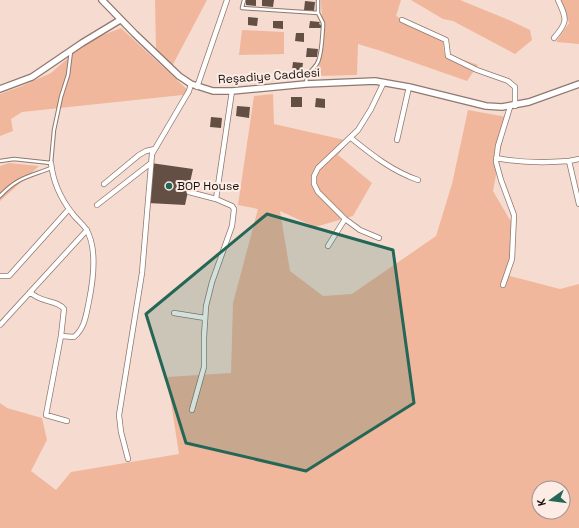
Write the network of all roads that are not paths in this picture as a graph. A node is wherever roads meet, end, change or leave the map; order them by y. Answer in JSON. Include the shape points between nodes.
{"nodes":[{"id":1,"x":102,"y":0,"type":"edge"},
{"id":2,"x":227,"y":0,"type":"edge"},
{"id":3,"x":244,"y":0,"type":"edge"},
{"id":4,"x":318,"y":0,"type":"edge"},
{"id":5,"x":558,"y":0,"type":"edge"},
{"id":6,"x":318,"y":13,"type":"junction"},
{"id":7,"x":120,"y":20,"type":"junction"},
{"id":8,"x":402,"y":20,"type":"dead end"},
{"id":9,"x":554,"y":38,"type":"dead end"},
{"id":10,"x":71,"y":51,"type":"junction"},
{"id":11,"x":384,"y":82,"type":"junction"},
{"id":12,"x":191,"y":84,"type":"junction"},
{"id":13,"x":306,"y":84,"type":"junction"},
{"id":14,"x":579,"y":84,"type":"edge"},
{"id":15,"x":197,"y":86,"type":"junction"},
{"id":16,"x":409,"y":87,"type":"junction"},
{"id":17,"x":0,"y":89,"type":"edge"},
{"id":18,"x":232,"y":91,"type":"junction"},
{"id":19,"x":513,"y":106,"type":"junction"},
{"id":20,"x":351,"y":138,"type":"junction"},
{"id":21,"x":397,"y":140,"type":"dead end"},
{"id":22,"x":155,"y":149,"type":"junction"},
{"id":23,"x":496,"y":158,"type":"junction"},
{"id":24,"x":579,"y":159,"type":"edge"},
{"id":25,"x":0,"y":161,"type":"edge"},
{"id":26,"x":569,"y":161,"type":"junction"},
{"id":27,"x":151,"y":164,"type":"junction"},
{"id":28,"x":51,"y":166,"type":"junction"},
{"id":29,"x":418,"y":180,"type":"dead end"},
{"id":30,"x":104,"y":184,"type":"dead end"},
{"id":31,"x":189,"y":192,"type":"dead end"},
{"id":32,"x":0,"y":196,"type":"edge"},
{"id":33,"x":216,"y":199,"type":"junction"},
{"id":34,"x":579,"y":204,"type":"edge"},
{"id":35,"x":97,"y":205,"type":"dead end"},
{"id":36,"x":69,"y":209,"type":"junction"},
{"id":37,"x":345,"y":219,"type":"junction"},
{"id":38,"x":87,"y":230,"type":"junction"},
{"id":39,"x":379,"y":238,"type":"dead end"},
{"id":40,"x":328,"y":246,"type":"dead end"},
{"id":41,"x":0,"y":276,"type":"edge"},
{"id":42,"x":503,"y":285,"type":"dead end"},
{"id":43,"x":30,"y":292,"type":"junction"},
{"id":44,"x":174,"y":313,"type":"dead end"},
{"id":45,"x":205,"y":318,"type":"junction"},
{"id":46,"x":0,"y":325,"type":"edge"},
{"id":47,"x":61,"y":336,"type":"junction"},
{"id":48,"x":192,"y":410,"type":"dead end"},
{"id":49,"x":66,"y":421,"type":"dead end"},
{"id":50,"x":128,"y":460,"type":"dead end"}],
"edges":[{"from":1,"to":7,"type":"street","name":"Reşadiye Caddesi"},
{"from":2,"to":15,"type":"street"},
{"from":3,"to":6,"type":"lane","via":[[242,8]]},
{"from":4,"to":6,"type":"lane"},
{"from":5,"to":9,"type":"street","via":[[565,24]]},
{"from":6,"to":13,"type":"lane","via":[[323,23],[319,59],[307,75]]},
{"from":7,"to":10,"type":"street"},
{"from":7,"to":12,"type":"street","name":"Reşadiye Caddesi","via":[[179,76]]},
{"from":8,"to":19,"type":"street","via":[[446,40],[448,56],[508,81],[515,87]]},
{"from":10,"to":17,"type":"street","via":[[32,77]]},
{"from":10,"to":28,"type":"lane","via":[[71,64],[54,130]]},
{"from":11,"to":13,"type":"street","name":"Reşadiye Caddesi"},
{"from":11,"to":16,"type":"street","name":"Reşadiye Caddesi"},
{"from":11,"to":20,"type":"street","via":[[371,109]]},
{"from":12,"to":15,"type":"street","name":"Reşadiye Caddesi"},
{"from":12,"to":22,"type":"street"},
{"from":13,"to":18,"type":"street","name":"Reşadiye Caddesi"},
{"from":14,"to":19,"type":"street","name":"Reşadiye Caddesi"},
{"from":15,"to":18,"type":"street","name":"Reşadiye Caddesi","via":[[213,91]]},
{"from":16,"to":19,"type":"street","name":"Reşadiye Caddesi","via":[[486,106]]},
{"from":16,"to":21,"type":"street"},
{"from":18,"to":33,"type":"street"},
{"from":19,"to":23,"type":"street"},
{"from":20,"to":29,"type":"street","via":[[376,158]]},
{"from":20,"to":37,"type":"street","via":[[318,168],[314,176],[318,192]]},
{"from":22,"to":27,"type":"street"},
{"from":22,"to":30,"type":"street","via":[[139,155]]},
{"from":23,"to":26,"type":"street","via":[[541,163]]},
{"from":23,"to":42,"type":"street","via":[[514,215],[512,259]]},
{"from":24,"to":26,"type":"street"},
{"from":25,"to":28,"type":"lane","via":[[14,159]]},
{"from":26,"to":34,"type":"street"},
{"from":27,"to":35,"type":"street"},
{"from":27,"to":50,"type":"street","via":[[142,273],[118,415]]},
{"from":28,"to":32,"type":"lane","via":[[15,183]]},
{"from":28,"to":36,"type":"street","via":[[60,195]]},
{"from":31,"to":33,"type":"street"},
{"from":33,"to":45,"type":"street","via":[[232,206],[234,210],[232,226],[212,282]]},
{"from":36,"to":38,"type":"street"},
{"from":36,"to":41,"type":"street","via":[[9,276]]},
{"from":37,"to":39,"type":"street","via":[[360,230]]},
{"from":37,"to":40,"type":"street"},
{"from":38,"to":43,"type":"street"},
{"from":38,"to":47,"type":"street","via":[[93,248],[94,266],[86,316],[78,333],[74,336]]},
{"from":43,"to":46,"type":"street"},
{"from":43,"to":47,"type":"street","via":[[37,298],[63,308]]},
{"from":44,"to":45,"type":"street"},
{"from":45,"to":48,"type":"street","via":[[204,366]]},
{"from":47,"to":49,"type":"street","via":[[46,415]]}]}
